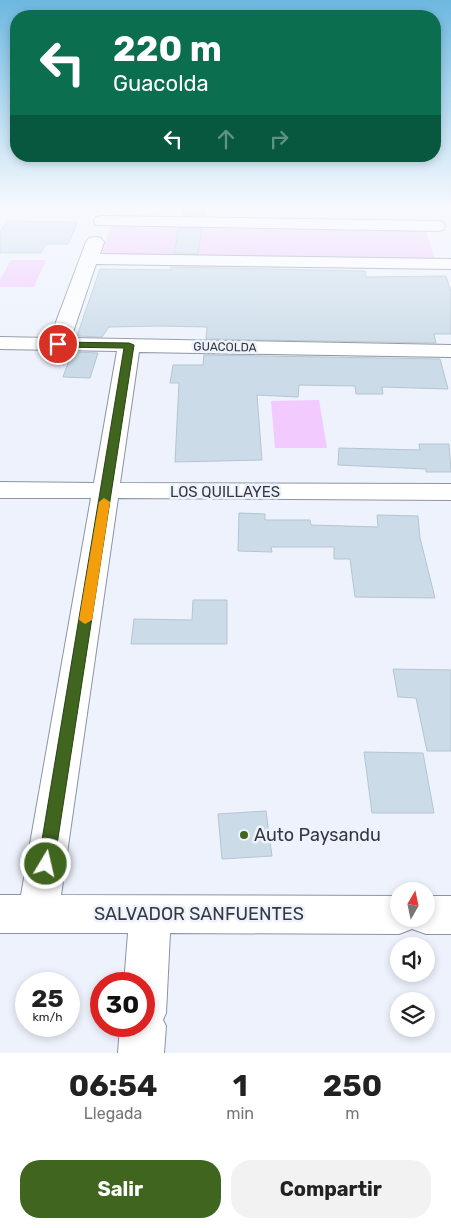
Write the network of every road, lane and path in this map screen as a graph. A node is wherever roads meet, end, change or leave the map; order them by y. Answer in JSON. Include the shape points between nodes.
{"nodes":[{"id":1,"x":89,"y":259,"type":"joint"},
{"id":2,"x":451,"y":264,"type":"edge"},
{"id":3,"x":0,"y":343,"type":"edge"},
{"id":4,"x":58,"y":344,"type":"junction"},
{"id":5,"x":129,"y":345,"type":"junction"},
{"id":6,"x":451,"y":351,"type":"edge"},
{"id":7,"x":0,"y":490,"type":"edge"},
{"id":8,"x":106,"y":491,"type":"junction"},
{"id":9,"x":450,"y":496,"type":"edge"},
{"id":10,"x":19,"y":914,"type":"edge"},
{"id":11,"x":150,"y":914,"type":"junction"},
{"id":12,"x":390,"y":915,"type":"edge"},
{"id":13,"x":435,"y":915,"type":"edge"},
{"id":14,"x":451,"y":915,"type":"edge"},
{"id":15,"x":146,"y":972,"type":"edge"},
{"id":16,"x":142,"y":1037,"type":"edge"},
{"id":17,"x":141,"y":1053,"type":"edge"}],
"edges":[{"from":1,"to":2,"type":"street"},
{"from":1,"to":4,"type":"street"},
{"from":3,"to":4,"type":"street","name":"GUACOLDA"},
{"from":4,"to":5,"type":"street","name":"GUACOLDA"},
{"from":5,"to":6,"type":"street","name":"GUACOLDA"},
{"from":5,"to":8,"type":"street"},
{"from":7,"to":8,"type":"street","name":"LOS QUILLAYES"},
{"from":8,"to":9,"type":"street","name":"LOS QUILLAYES"},
{"from":8,"to":10,"type":"street"},
{"from":10,"to":11,"type":"street","name":"SALVADOR SANFUENTES"},
{"from":11,"to":12,"type":"street","name":"SALVADOR SANFUENTES"},
{"from":11,"to":15,"type":"street"},
{"from":13,"to":14,"type":"street"},
{"from":16,"to":17,"type":"street"}]}
